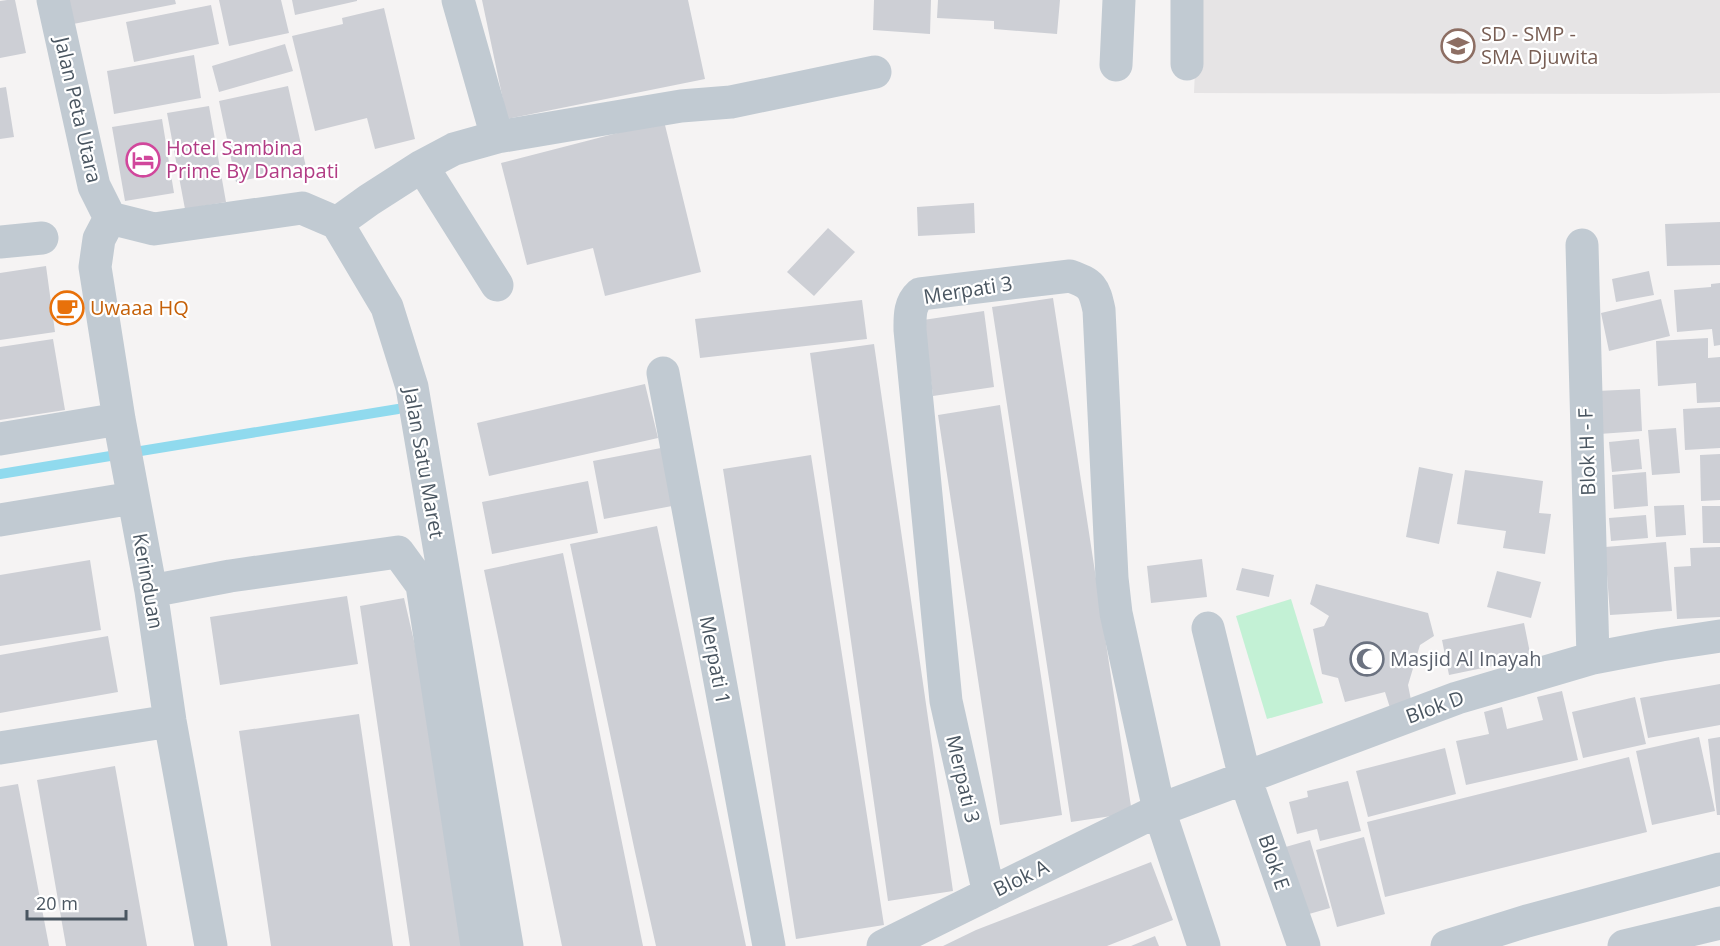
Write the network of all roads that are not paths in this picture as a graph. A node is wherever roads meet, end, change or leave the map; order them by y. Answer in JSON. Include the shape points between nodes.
{"nodes":[{"id":1,"x":53,"y":0,"type":"edge"},
{"id":2,"x":458,"y":0,"type":"edge"},
{"id":3,"x":1119,"y":0,"type":"edge"},
{"id":4,"x":1186,"y":0,"type":"edge"},
{"id":5,"x":1187,"y":64,"type":"dead end"},
{"id":6,"x":1116,"y":65,"type":"dead end"},
{"id":7,"x":875,"y":72,"type":"dead end"},
{"id":8,"x":497,"y":137,"type":"junction"},
{"id":9,"x":422,"y":166,"type":"junction"},
{"id":10,"x":110,"y":218,"type":"junction"},
{"id":11,"x":337,"y":224,"type":"junction"},
{"id":12,"x":42,"y":238,"type":"dead end"},
{"id":13,"x":0,"y":242,"type":"edge"},
{"id":14,"x":1582,"y":245,"type":"dead end"},
{"id":15,"x":497,"y":285,"type":"dead end"},
{"id":16,"x":663,"y":373,"type":"dead end"},
{"id":17,"x":119,"y":422,"type":"junction"},
{"id":18,"x":0,"y":439,"type":"edge"},
{"id":19,"x":132,"y":493,"type":"junction"},
{"id":20,"x":0,"y":520,"type":"edge"},
{"id":21,"x":151,"y":591,"type":"junction"},
{"id":22,"x":1208,"y":628,"type":"dead end"},
{"id":23,"x":1720,"y":636,"type":"edge"},
{"id":24,"x":1593,"y":658,"type":"junction"},
{"id":25,"x":170,"y":721,"type":"junction"},
{"id":26,"x":0,"y":748,"type":"edge"},
{"id":27,"x":1245,"y":778,"type":"junction"},
{"id":28,"x":1159,"y":810,"type":"junction"},
{"id":29,"x":1720,"y":869,"type":"edge"},
{"id":30,"x":989,"y":894,"type":"junction"},
{"id":31,"x":1720,"y":923,"type":"edge"},
{"id":32,"x":211,"y":946,"type":"edge"},
{"id":33,"x":477,"y":946,"type":"edge"},
{"id":34,"x":507,"y":946,"type":"edge"},
{"id":35,"x":770,"y":946,"type":"edge"},
{"id":36,"x":883,"y":946,"type":"edge"},
{"id":37,"x":1204,"y":946,"type":"edge"},
{"id":38,"x":1304,"y":946,"type":"edge"},
{"id":39,"x":1447,"y":946,"type":"edge"},
{"id":40,"x":1624,"y":946,"type":"edge"}],
"edges":[{"from":1,"to":10,"type":"street","name":"Jalan Peta Utara","via":[[94,186]]},
{"from":2,"to":8,"type":"street"},
{"from":3,"to":6,"type":"street"},
{"from":4,"to":5,"type":"street"},
{"from":7,"to":8,"type":"street","via":[[730,102],[681,106]]},
{"from":8,"to":9,"type":"street","via":[[454,149]]},
{"from":9,"to":11,"type":"street"},
{"from":9,"to":15,"type":"street"},
{"from":10,"to":11,"type":"street","via":[[154,229],[302,208]]},
{"from":10,"to":17,"type":"street","name":"Kerinduan","via":[[99,239],[95,267]]},
{"from":11,"to":34,"type":"street","name":"Jalan Satu Maret","via":[[387,307],[412,387]]},
{"from":12,"to":13,"type":"street"},
{"from":14,"to":24,"type":"street","name":"Blok H - F"},
{"from":16,"to":35,"type":"street","name":"Merpati 1"},
{"from":17,"to":18,"type":"street"},
{"from":17,"to":19,"type":"street","name":"Kerinduan"},
{"from":19,"to":20,"type":"street"},
{"from":19,"to":21,"type":"street","name":"Kerinduan"},
{"from":21,"to":25,"type":"street","name":"Kerinduan"},
{"from":21,"to":33,"type":"street","via":[[398,552],[422,585]]},
{"from":22,"to":27,"type":"street","name":"Blok E"},
{"from":23,"to":24,"type":"street","name":"Blok D"},
{"from":24,"to":27,"type":"street","name":"Blok D","via":[[1457,698]]},
{"from":25,"to":26,"type":"street"},
{"from":25,"to":32,"type":"street","name":"Kerinduan"},
{"from":27,"to":28,"type":"street","name":"Blok D"},
{"from":27,"to":38,"type":"street","name":"Blok E"},
{"from":28,"to":30,"type":"street","name":"Blok A"},
{"from":28,"to":30,"type":"street","name":"Merpati 3","via":[[1116,613],[1095,292],[1086,282],[1070,276],[920,294],[913,302],[910,330],[946,700]]},
{"from":28,"to":37,"type":"street"},
{"from":29,"to":39,"type":"street"},
{"from":30,"to":36,"type":"street","name":"Blok A"},
{"from":31,"to":40,"type":"street"}]}
